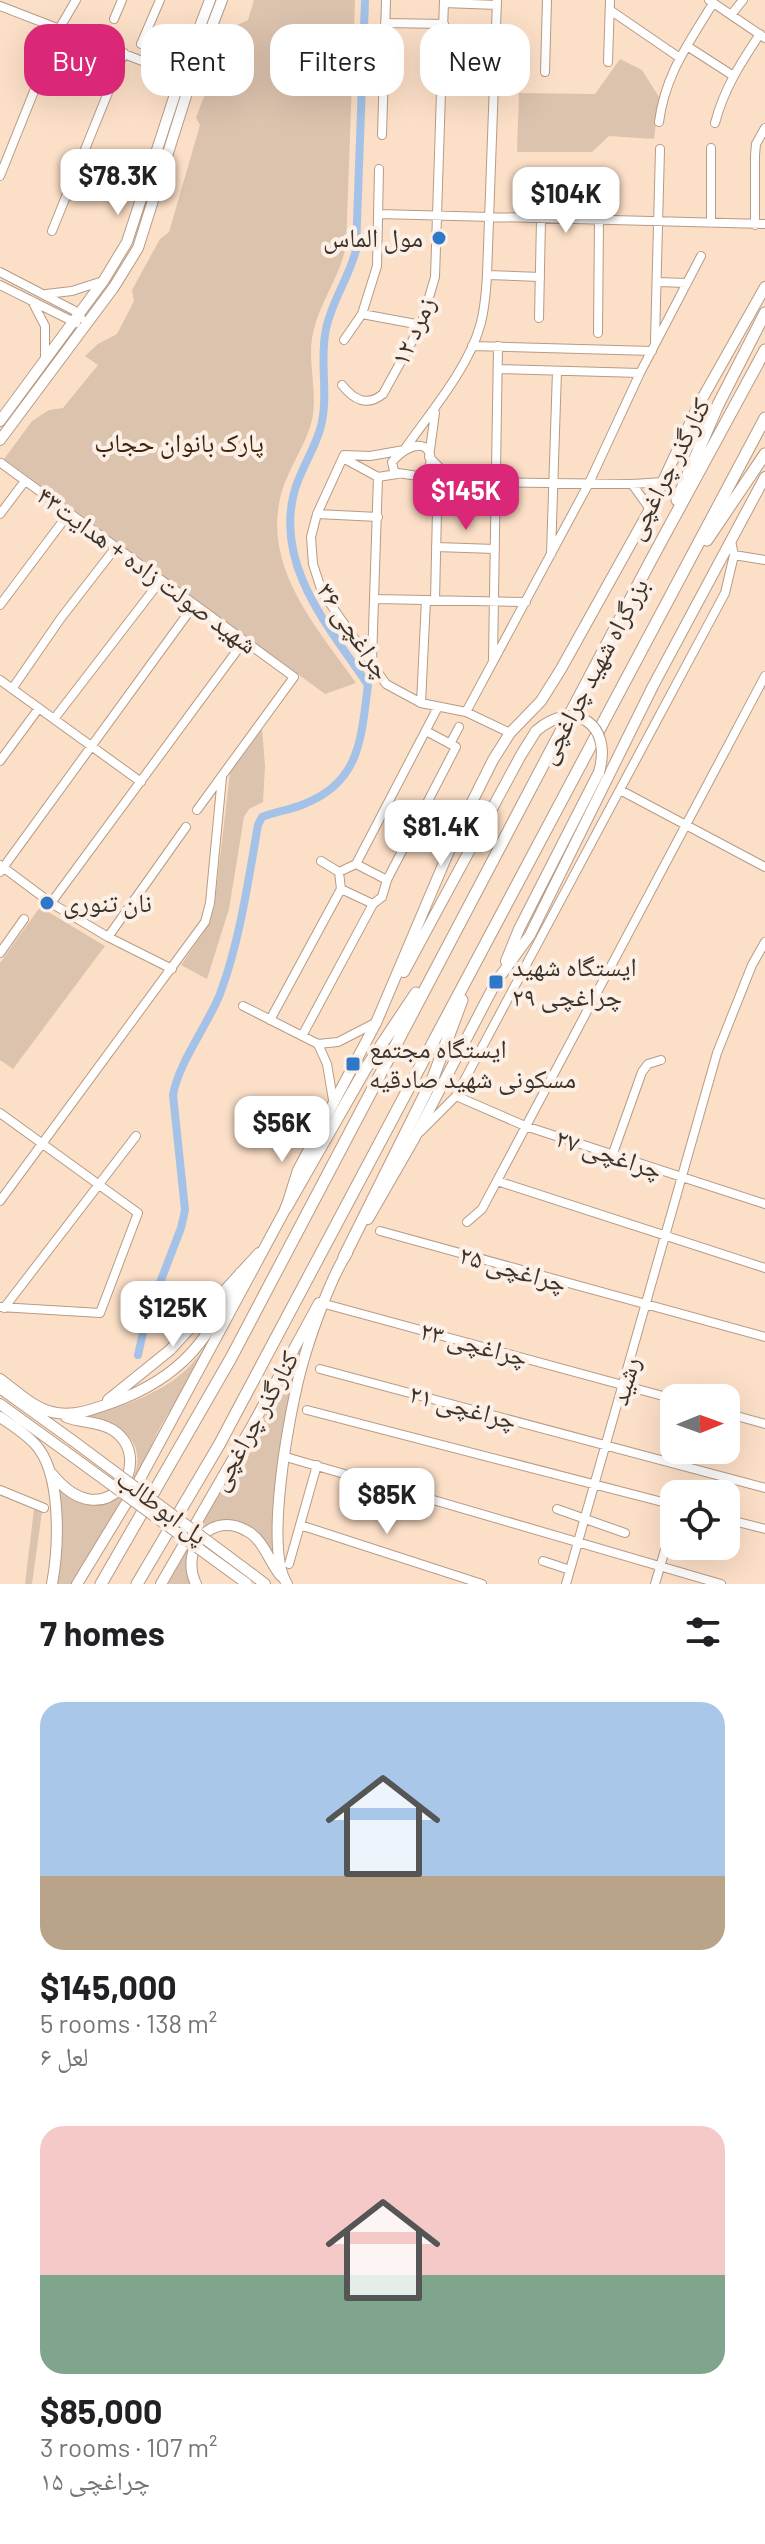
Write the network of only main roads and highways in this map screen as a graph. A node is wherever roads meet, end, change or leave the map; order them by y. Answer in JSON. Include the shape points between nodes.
{"nodes":[{"id":1,"x":210,"y":0,"type":"edge"},
{"id":2,"x":222,"y":0,"type":"edge"},
{"id":3,"x":765,"y":287,"type":"edge"},
{"id":4,"x":765,"y":313,"type":"edge"},
{"id":5,"x":765,"y":350,"type":"edge"},
{"id":6,"x":765,"y":418,"type":"edge"},
{"id":7,"x":0,"y":421,"type":"edge"},
{"id":8,"x":0,"y":440,"type":"edge"},
{"id":9,"x":765,"y":454,"type":"edge"},
{"id":10,"x":765,"y":477,"type":"edge"},
{"id":11,"x":650,"y":562,"type":"junction"},
{"id":12,"x":684,"y":573,"type":"junction"},
{"id":13,"x":436,"y":968,"type":"junction"},
{"id":14,"x":471,"y":971,"type":"junction"},
{"id":15,"x":500,"y":974,"type":"junction"},
{"id":16,"x":376,"y":1023,"type":"junction"},
{"id":17,"x":286,"y":1208,"type":"junction"},
{"id":18,"x":267,"y":1246,"type":"junction"},
{"id":19,"x":344,"y":1257,"type":"junction"},
{"id":20,"x":240,"y":1273,"type":"junction"},
{"id":21,"x":0,"y":1379,"type":"edge"},
{"id":22,"x":0,"y":1388,"type":"edge"},
{"id":23,"x":0,"y":1404,"type":"edge"},
{"id":24,"x":92,"y":1409,"type":"junction"},
{"id":25,"x":60,"y":1414,"type":"junction"},
{"id":26,"x":0,"y":1417,"type":"edge"},
{"id":27,"x":52,"y":1474,"type":"junction"},
{"id":28,"x":248,"y":1580,"type":"edge"},
{"id":29,"x":286,"y":1582,"type":"edge"},
{"id":30,"x":52,"y":1584,"type":"edge"},
{"id":31,"x":77,"y":1584,"type":"edge"},
{"id":32,"x":101,"y":1584,"type":"edge"},
{"id":33,"x":137,"y":1584,"type":"edge"},
{"id":34,"x":161,"y":1584,"type":"edge"},
{"id":35,"x":196,"y":1584,"type":"edge"},
{"id":36,"x":265,"y":1584,"type":"edge"}],
"edges":[{"from":1,"to":7,"type":"main road","via":[[122,251]]},
{"from":2,"to":8,"type":"main road","via":[[138,248]]},
{"from":3,"to":16,"type":"main road","name":"کنارگذر چراغچی","via":[[561,669],[493,760]]},
{"from":4,"to":11,"type":"highway","via":[[718,405]]},
{"from":5,"to":11,"type":"highway","name":"بزرگراه شهید چراغچی"},
{"from":6,"to":12,"type":"highway","name":"بزرگراه شهید چراغچی"},
{"from":9,"to":12,"type":"highway"},
{"from":10,"to":15,"type":"main road","via":[[653,686],[530,935]]},
{"from":11,"to":13,"type":"highway","name":"بزرگراه شهید چراغچی"},
{"from":12,"to":14,"type":"highway","name":"بزرگراه شهید چراغچی"},
{"from":13,"to":17,"type":"highway","via":[[366,1068]]},
{"from":13,"to":32,"type":"highway","name":"بزرگراه شهید چراغچی","via":[[224,1370]]},
{"from":14,"to":19,"type":"highway","via":[[433,1078]]},
{"from":14,"to":33,"type":"highway","name":"بزرگراه شهید چراغچی","via":[[219,1445]]},
{"from":15,"to":16,"type":"main road","bridge":true,"via":[[599,772],[601,741],[584,720],[552,719],[536,731]]},
{"from":15,"to":19,"type":"main road","via":[[414,1139]]},
{"from":16,"to":17,"type":"main road","name":"کنارگذر چراغچی","via":[[298,1170]]},
{"from":17,"to":18,"type":"main road","name":"کنارگذر چراغچی"},
{"from":18,"to":20,"type":"main road"},
{"from":18,"to":31,"type":"main road","name":"کنارگذر چراغچی"},
{"from":19,"to":29,"type":"main road","via":[[301,1371],[277,1548]]},
{"from":19,"to":34,"type":"main road","name":"کنارگذر چراغچی"},
{"from":20,"to":24,"type":"main road","via":[[170,1350]]},
{"from":20,"to":24,"type":"main road","via":[[211,1330],[186,1361],[148,1387]]},
{"from":21,"to":25,"type":"main road","via":[[38,1407]]},
{"from":22,"to":28,"type":"main road","name":"پل ابوطالب","bridge":true},
{"from":23,"to":28,"type":"main road","name":"پل ابوطالب","bridge":true},
{"from":24,"to":25,"type":"main road"},
{"from":25,"to":27,"type":"main road","via":[[110,1428],[120,1436],[130,1470],[121,1489],[97,1500],[74,1495]]},
{"from":26,"to":27,"type":"main road","via":[[35,1444]]},
{"from":27,"to":30,"type":"main road"},
{"from":28,"to":36,"type":"main road"},
{"from":29,"to":35,"type":"main road","via":[[257,1538],[235,1526],[198,1539],[189,1567]]}]}
